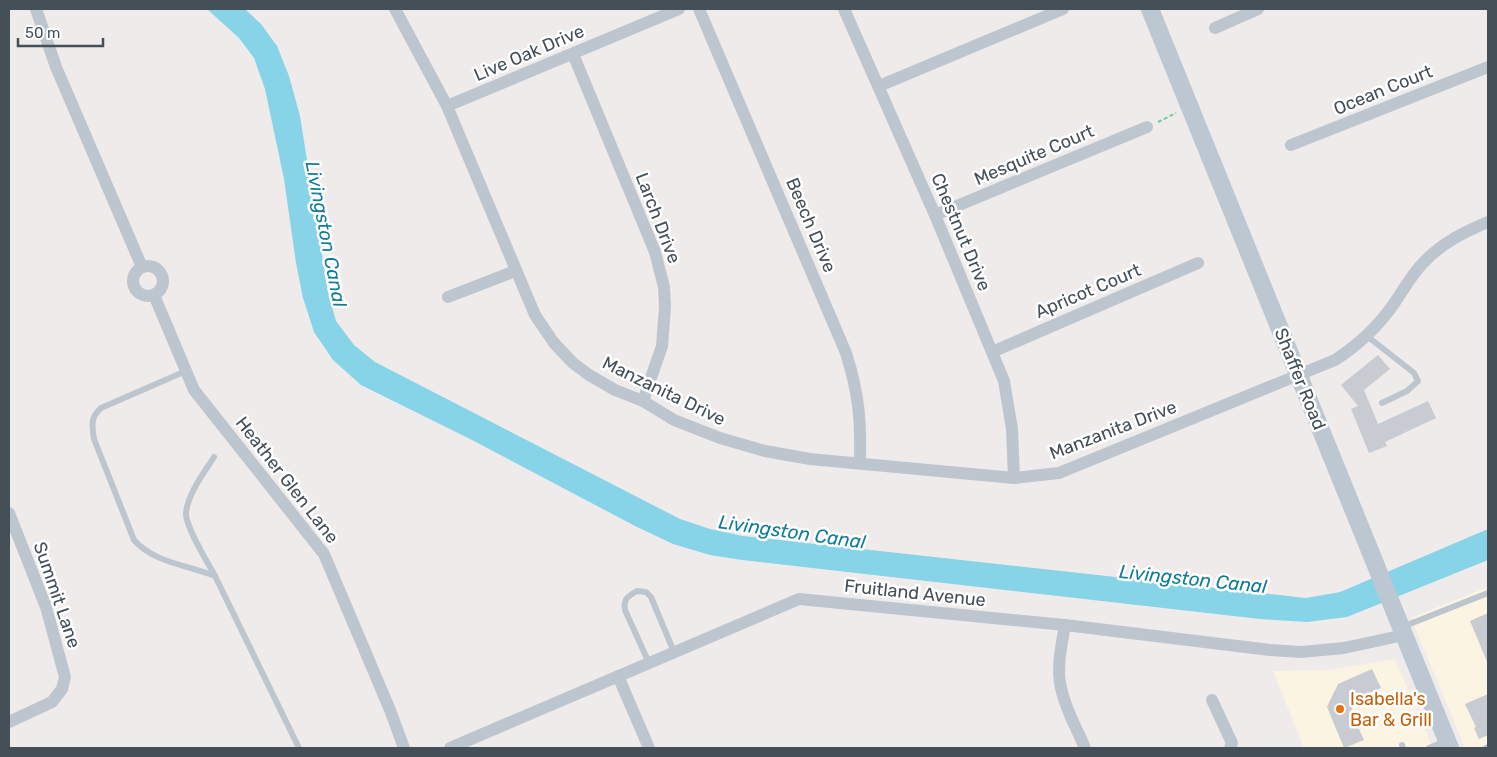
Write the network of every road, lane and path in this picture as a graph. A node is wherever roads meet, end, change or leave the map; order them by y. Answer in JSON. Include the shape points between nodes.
{"nodes":[{"id":1,"x":36,"y":9,"type":"edge"},
{"id":2,"x":395,"y":9,"type":"edge"},
{"id":3,"x":679,"y":9,"type":"edge"},
{"id":4,"x":699,"y":9,"type":"edge"},
{"id":5,"x":844,"y":9,"type":"edge"},
{"id":6,"x":1063,"y":9,"type":"edge"},
{"id":7,"x":1150,"y":9,"type":"edge"},
{"id":8,"x":1258,"y":9,"type":"edge"},
{"id":9,"x":1216,"y":28,"type":"dead end"},
{"id":10,"x":573,"y":54,"type":"junction"},
{"id":11,"x":1488,"y":67,"type":"edge"},
{"id":12,"x":879,"y":86,"type":"junction"},
{"id":13,"x":446,"y":106,"type":"junction"},
{"id":14,"x":1190,"y":107,"type":"junction"},
{"id":15,"x":1147,"y":127,"type":"joint"},
{"id":16,"x":1291,"y":145,"type":"dead end"},
{"id":17,"x":935,"y":215,"type":"junction"},
{"id":18,"x":1488,"y":222,"type":"edge"},
{"id":19,"x":1198,"y":263,"type":"dead end"},
{"id":20,"x":142,"y":267,"type":"junction"},
{"id":21,"x":515,"y":271,"type":"junction"},
{"id":22,"x":154,"y":295,"type":"junction"},
{"id":23,"x":448,"y":297,"type":"dead end"},
{"id":24,"x":1367,"y":336,"type":"junction"},
{"id":25,"x":992,"y":352,"type":"junction"},
{"id":26,"x":186,"y":371,"type":"junction"},
{"id":27,"x":1298,"y":374,"type":"junction"},
{"id":28,"x":642,"y":402,"type":"junction"},
{"id":29,"x":1382,"y":403,"type":"dead end"},
{"id":30,"x":214,"y":457,"type":"dead end"},
{"id":31,"x":860,"y":463,"type":"junction"},
{"id":32,"x":1014,"y":478,"type":"junction"},
{"id":33,"x":9,"y":513,"type":"edge"},
{"id":34,"x":215,"y":576,"type":"junction"},
{"id":35,"x":1488,"y":593,"type":"edge"},
{"id":36,"x":1065,"y":624,"type":"junction"},
{"id":37,"x":1403,"y":631,"type":"junction"},
{"id":38,"x":674,"y":652,"type":"junction"},
{"id":39,"x":649,"y":663,"type":"junction"},
{"id":40,"x":618,"y":676,"type":"junction"},
{"id":41,"x":1212,"y":700,"type":"dead end"},
{"id":42,"x":9,"y":722,"type":"edge"},
{"id":43,"x":1449,"y":744,"type":"edge"},
{"id":44,"x":299,"y":748,"type":"edge"},
{"id":45,"x":404,"y":748,"type":"edge"},
{"id":46,"x":450,"y":748,"type":"edge"},
{"id":47,"x":649,"y":748,"type":"edge"},
{"id":48,"x":1085,"y":748,"type":"edge"},
{"id":49,"x":1230,"y":748,"type":"edge"},
{"id":50,"x":1429,"y":748,"type":"edge"}],
"edges":[{"from":1,"to":20,"type":"street","via":[[56,67]]},
{"from":2,"to":13,"type":"street","name":"Manzanita Drive"},
{"from":3,"to":10,"type":"street","name":"Live Oak Drive"},
{"from":4,"to":31,"type":"street","name":"Beech Drive","via":[[846,353],[858,393]]},
{"from":5,"to":12,"type":"street","name":"Chestnut Drive"},
{"from":6,"to":12,"type":"street"},
{"from":7,"to":14,"type":"main road","name":"Shaffer Road"},
{"from":8,"to":9,"type":"street"},
{"from":10,"to":13,"type":"street","name":"Live Oak Drive"},
{"from":10,"to":28,"type":"street","name":"Larch Drive","via":[[655,252],[664,287],[662,346]]},
{"from":11,"to":16,"type":"street","name":"Ocean Court"},
{"from":12,"to":17,"type":"street","name":"Chestnut Drive"},
{"from":13,"to":21,"type":"street","name":"Manzanita Drive"},
{"from":14,"to":15,"type":"path"},
{"from":14,"to":27,"type":"main road","name":"Shaffer Road"},
{"from":15,"to":17,"type":"street","name":"Mesquite Court"},
{"from":17,"to":25,"type":"street","name":"Chestnut Drive"},
{"from":18,"to":24,"type":"street","name":"Manzanita Drive","via":[[1448,241],[1424,261]]},
{"from":19,"to":25,"type":"street","name":"Apricot Court"},
{"from":20,"to":22,"type":"street","via":[[134,274],[134,286],[145,296]]},
{"from":20,"to":22,"type":"street","via":[[154,267],[161,272],[162,288]]},
{"from":21,"to":23,"type":"street"},
{"from":21,"to":28,"type":"street","name":"Manzanita Drive","via":[[535,314],[554,343],[573,363],[615,390]]},
{"from":22,"to":26,"type":"street","name":"Heather Glen Lane"},
{"from":24,"to":27,"type":"street","name":"Manzanita Drive","via":[[1335,360]]},
{"from":24,"to":29,"type":"lane","via":[[1414,373],[1418,381],[1407,391]]},
{"from":25,"to":32,"type":"street","name":"Chestnut Drive","via":[[1004,380],[1009,404]]},
{"from":26,"to":34,"type":"lane","via":[[101,408],[94,414],[94,439],[134,540],[150,554]]},
{"from":26,"to":45,"type":"street","name":"Heather Glen Lane","via":[[194,390],[324,554]]},
{"from":27,"to":32,"type":"street","name":"Manzanita Drive","via":[[1059,473]]},
{"from":27,"to":37,"type":"main road","name":"Shaffer Road"},
{"from":28,"to":31,"type":"street","name":"Manzanita Drive","via":[[696,430],[756,449],[810,459]]},
{"from":30,"to":34,"type":"lane","via":[[196,486],[186,514],[188,525]]},
{"from":31,"to":32,"type":"street","name":"Manzanita Drive"},
{"from":33,"to":42,"type":"street","name":"Summit Lane","via":[[46,607],[65,677],[62,690],[52,702]]},
{"from":34,"to":44,"type":"lane"},
{"from":35,"to":37,"type":"lane"},
{"from":36,"to":37,"type":"street","name":"Fruitland Avenue","via":[[1302,652],[1344,648]]},
{"from":36,"to":38,"type":"street","name":"Fruitland Avenue","via":[[799,599]]},
{"from":36,"to":48,"type":"street","via":[[1060,682]]},
{"from":37,"to":43,"type":"main road","name":"Shaffer Road"},
{"from":38,"to":39,"type":"street","name":"Fruitland Avenue"},
{"from":38,"to":39,"type":"lane","via":[[651,596],[637,591],[626,598],[625,610]]},
{"from":39,"to":40,"type":"street","name":"Fruitland Avenue"},
{"from":40,"to":46,"type":"street","name":"Fruitland Avenue"},
{"from":40,"to":47,"type":"street"},
{"from":41,"to":49,"type":"street","via":[[1232,743]]},
{"from":43,"to":50,"type":"lane"}]}
